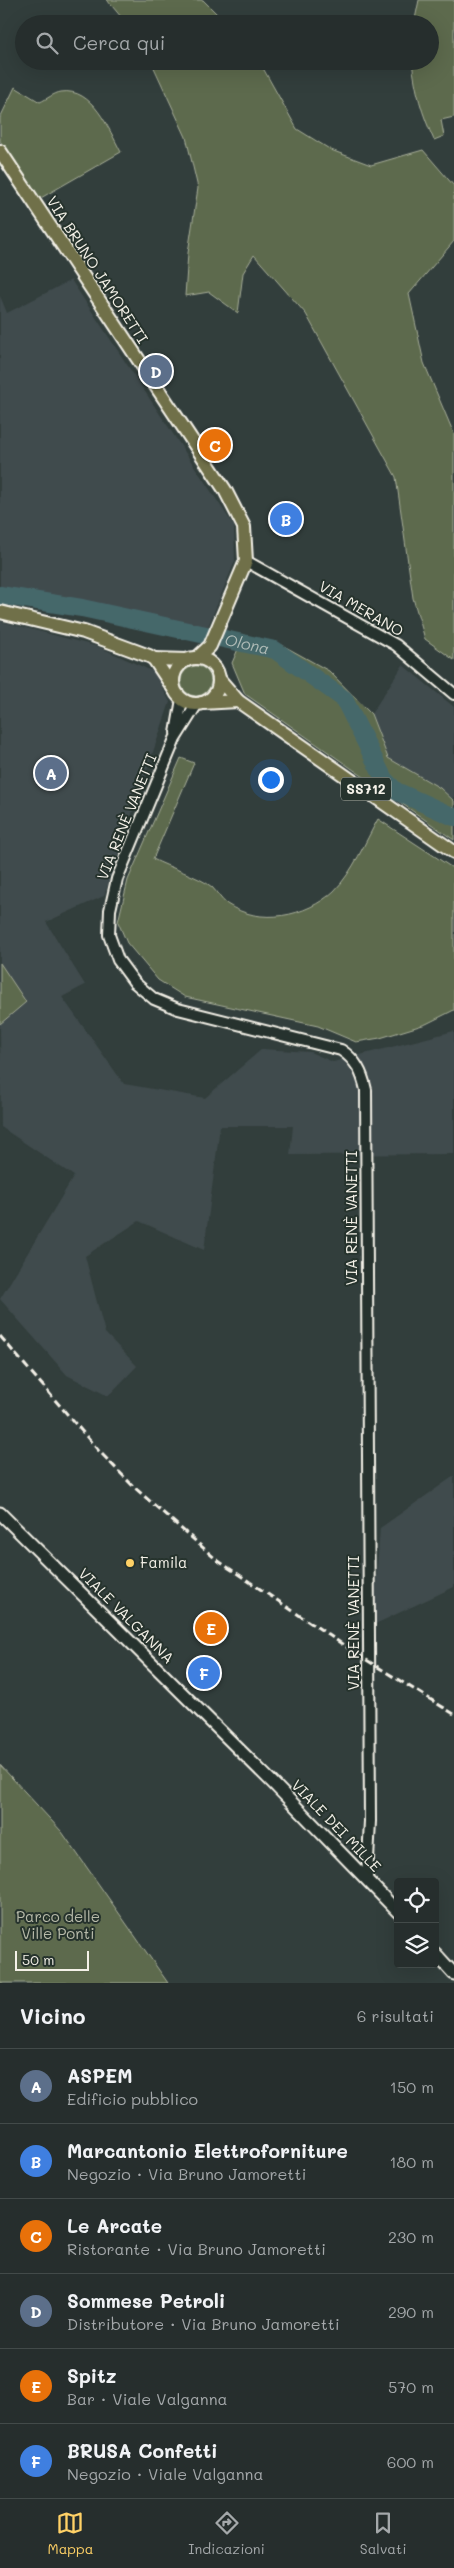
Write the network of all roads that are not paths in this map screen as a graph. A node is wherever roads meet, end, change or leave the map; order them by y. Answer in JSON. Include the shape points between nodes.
{"nodes":[{"id":1,"x":0,"y":151,"type":"edge"},
{"id":2,"x":246,"y":561,"type":"junction"},
{"id":3,"x":0,"y":612,"type":"edge"},
{"id":4,"x":154,"y":659,"type":"junction"},
{"id":5,"x":197,"y":660,"type":"junction"},
{"id":6,"x":218,"y":678,"type":"junction"},
{"id":7,"x":178,"y":694,"type":"junction"},
{"id":8,"x":454,"y":694,"type":"edge"},
{"id":9,"x":238,"y":701,"type":"junction"},
{"id":10,"x":200,"y":703,"type":"junction"},
{"id":11,"x":175,"y":739,"type":"junction"},
{"id":12,"x":454,"y":852,"type":"edge"},
{"id":13,"x":0,"y":1513,"type":"edge"},
{"id":14,"x":273,"y":1783,"type":"joint"},
{"id":15,"x":367,"y":1878,"type":"junction"},
{"id":16,"x":394,"y":1908,"type":"edge"},
{"id":17,"x":439,"y":1958,"type":"edge"},
{"id":18,"x":454,"y":1974,"type":"edge"}],
"edges":[{"from":1,"to":2,"type":"main road","name":"VIA BRUNO JAMORETTI","via":[[225,490],[244,527]]},
{"from":2,"to":5,"type":"main road","name":"VIA BRUNO JAMORETTI","via":[[210,646]]},
{"from":2,"to":8,"type":"street","name":"VIA MERANO","via":[[396,645]]},
{"from":3,"to":4,"type":"main road","via":[[84,632]]},
{"from":4,"to":5,"type":"main road"},
{"from":4,"to":7,"type":"main road"},
{"from":5,"to":6,"type":"main road","number":"SS712","via":[[215,669]]},
{"from":5,"to":7,"type":"main road","via":[[176,669],[174,676]]},
{"from":6,"to":9,"type":"main road","number":"SS712"},
{"from":6,"to":10,"type":"main road","via":[[215,694]]},
{"from":7,"to":10,"type":"main road"},
{"from":7,"to":11,"type":"street","name":"VIA RENÈ VANETTI"},
{"from":9,"to":10,"type":"main road"},
{"from":9,"to":12,"type":"main road","number":"SS712"},
{"from":10,"to":11,"type":"street","name":"VIA RENÈ VANETTI"},
{"from":11,"to":15,"type":"street","name":"VIA RENÈ VANETTI","via":[[117,879],[109,934],[118,960],[135,983],[154,999],[178,1009],[341,1050],[356,1063],[366,1090],[370,1811]]},
{"from":13,"to":14,"type":"main road","name":"VIALE VALGANNA"},
{"from":14,"to":15,"type":"main road","name":"VIALE DEI MILLE"},
{"from":15,"to":16,"type":"main road","name":"VIALE DEI MILLE"},
{"from":17,"to":18,"type":"main road"}]}
